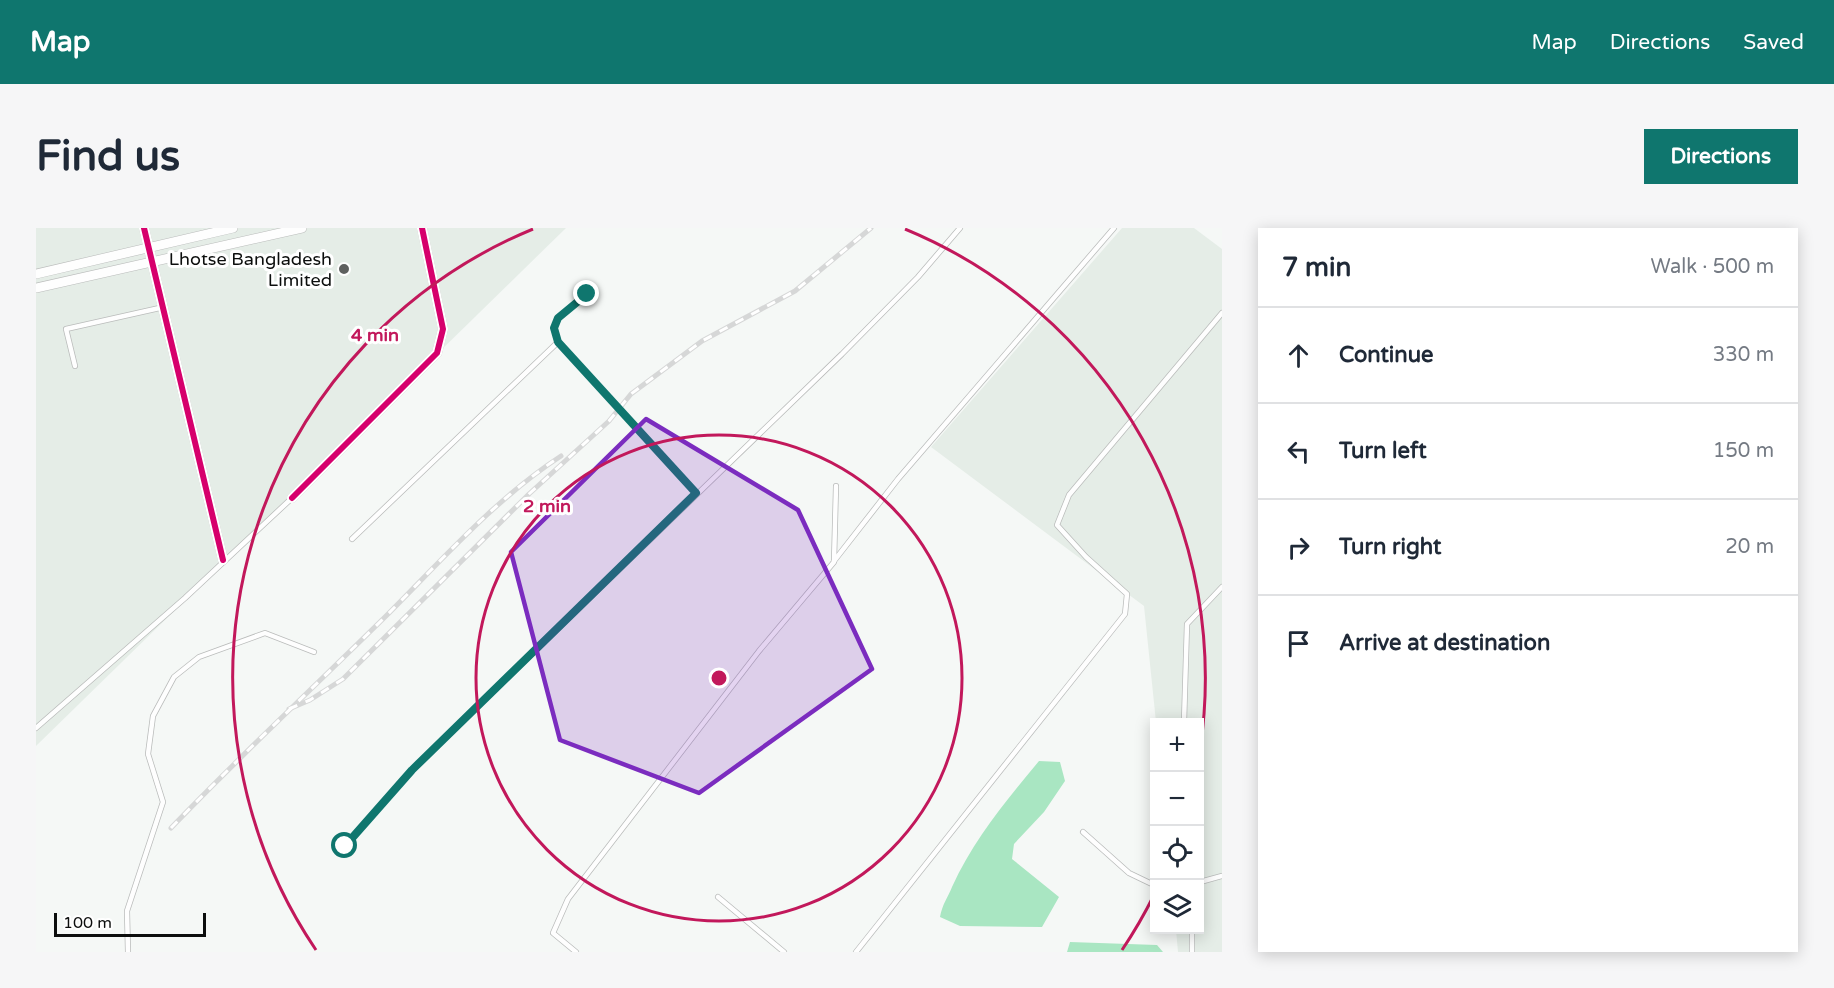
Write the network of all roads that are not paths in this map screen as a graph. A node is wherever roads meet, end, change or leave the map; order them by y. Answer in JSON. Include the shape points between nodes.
{"nodes":[{"id":1,"x":144,"y":228,"type":"edge"},
{"id":2,"x":233,"y":228,"type":"edge"},
{"id":3,"x":302,"y":228,"type":"edge"},
{"id":4,"x":422,"y":228,"type":"edge"},
{"id":5,"x":960,"y":228,"type":"edge"},
{"id":6,"x":1114,"y":228,"type":"edge"},
{"id":7,"x":150,"y":246,"type":"junction"},
{"id":8,"x":153,"y":261,"type":"junction"},
{"id":9,"x":36,"y":274,"type":"edge"},
{"id":10,"x":36,"y":288,"type":"edge"},
{"id":11,"x":587,"y":294,"type":"dead end"},
{"id":12,"x":164,"y":307,"type":"junction"},
{"id":13,"x":1222,"y":313,"type":"edge"},
{"id":14,"x":558,"y":342,"type":"junction"},
{"id":15,"x":75,"y":366,"type":"dead end"},
{"id":16,"x":836,"y":486,"type":"dead end"},
{"id":17,"x":696,"y":493,"type":"junction"},
{"id":18,"x":292,"y":498,"type":"joint"},
{"id":19,"x":352,"y":539,"type":"dead end"},
{"id":20,"x":224,"y":560,"type":"junction"},
{"id":21,"x":834,"y":562,"type":"junction"},
{"id":22,"x":1222,"y":587,"type":"edge"},
{"id":23,"x":314,"y":652,"type":"dead end"},
{"id":24,"x":1184,"y":718,"type":"edge"},
{"id":25,"x":36,"y":728,"type":"edge"},
{"id":26,"x":1083,"y":832,"type":"dead end"},
{"id":27,"x":345,"y":846,"type":"dead end"},
{"id":28,"x":1222,"y":876,"type":"edge"},
{"id":29,"x":1204,"y":881,"type":"edge"},
{"id":30,"x":1150,"y":883,"type":"edge"},
{"id":31,"x":718,"y":897,"type":"dead end"},
{"id":32,"x":1192,"y":934,"type":"edge"},
{"id":33,"x":128,"y":952,"type":"edge"},
{"id":34,"x":576,"y":952,"type":"edge"},
{"id":35,"x":784,"y":952,"type":"edge"},
{"id":36,"x":856,"y":952,"type":"edge"},
{"id":37,"x":1192,"y":952,"type":"edge"}],
"edges":[{"from":1,"to":7,"type":"street"},
{"from":2,"to":7,"type":"street"},
{"from":3,"to":8,"type":"street"},
{"from":4,"to":18,"type":"street","via":[[443,329],[437,353]]},
{"from":5,"to":17,"type":"lane","via":[[842,354]]},
{"from":6,"to":21,"type":"lane","via":[[898,479]]},
{"from":7,"to":8,"type":"street"},
{"from":7,"to":9,"type":"street"},
{"from":8,"to":10,"type":"street"},
{"from":8,"to":12,"type":"street"},
{"from":11,"to":14,"type":"lane","via":[[558,318],[554,328]]},
{"from":12,"to":15,"type":"lane","via":[[66,328]]},
{"from":12,"to":20,"type":"street"},
{"from":13,"to":36,"type":"lane","via":[[1069,495],[1057,525],[1086,558],[1127,594],[1125,614]]},
{"from":14,"to":17,"type":"lane"},
{"from":14,"to":19,"type":"lane"},
{"from":16,"to":21,"type":"lane"},
{"from":17,"to":27,"type":"lane","via":[[412,770]]},
{"from":18,"to":20,"type":"lane"},
{"from":20,"to":25,"type":"lane"},
{"from":21,"to":34,"type":"lane","via":[[759,651],[568,899],[553,933]]},
{"from":22,"to":24,"type":"lane","via":[[1187,624]]},
{"from":23,"to":33,"type":"lane","via":[[266,633],[199,657],[174,677],[153,716],[148,754],[163,802],[127,911]]},
{"from":26,"to":30,"type":"lane","via":[[1129,873]]},
{"from":28,"to":29,"type":"lane"},
{"from":31,"to":35,"type":"lane"},
{"from":32,"to":37,"type":"lane"}]}
